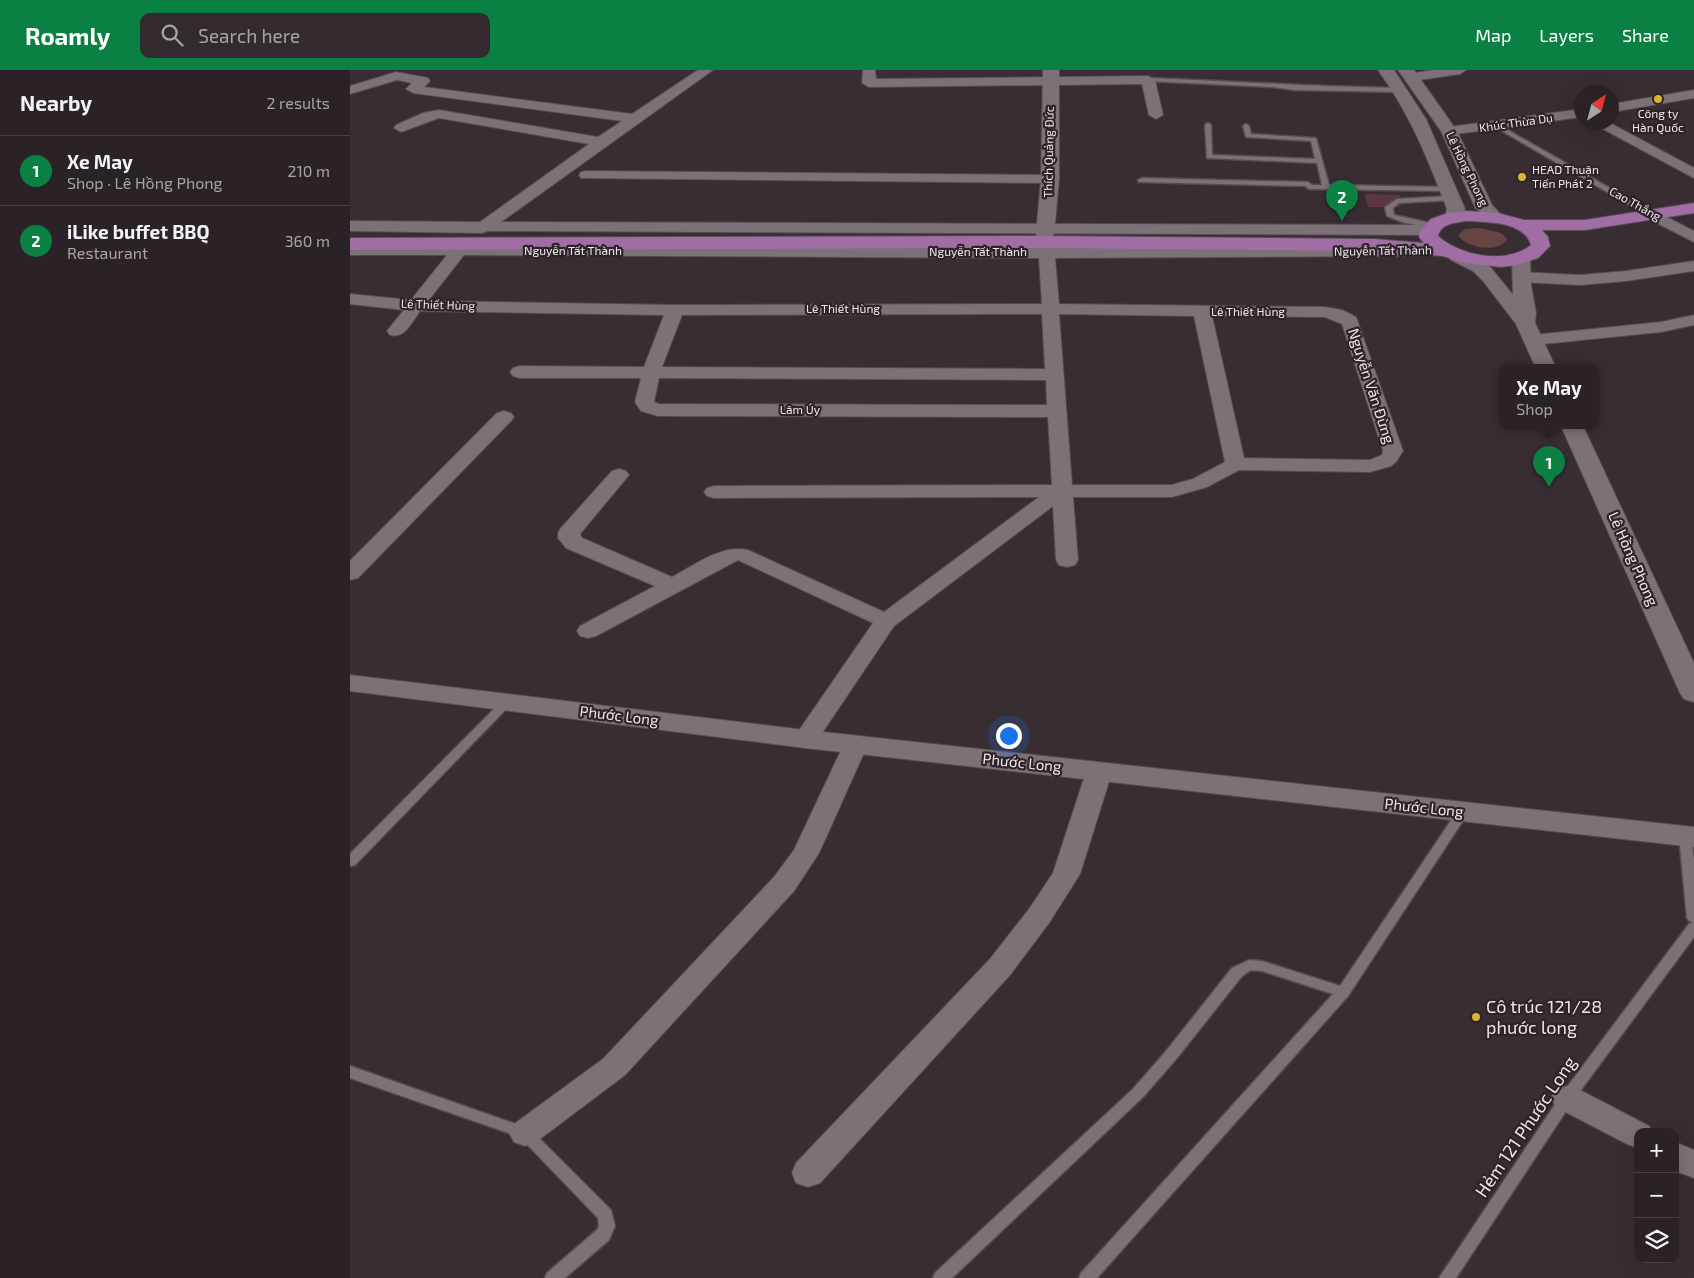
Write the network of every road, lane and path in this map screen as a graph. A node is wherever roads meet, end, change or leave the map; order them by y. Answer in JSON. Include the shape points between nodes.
{"nodes":[{"id":1,"x":707,"y":70,"type":"edge"},
{"id":2,"x":869,"y":70,"type":"edge"},
{"id":3,"x":1386,"y":70,"type":"edge"},
{"id":4,"x":1460,"y":70,"type":"edge"},
{"id":5,"x":1409,"y":74,"type":"edge"},
{"id":6,"x":1051,"y":75,"type":"edge"},
{"id":7,"x":1148,"y":80,"type":"junction"},
{"id":8,"x":350,"y":90,"type":"edge"},
{"id":9,"x":1400,"y":90,"type":"junction"},
{"id":10,"x":1694,"y":94,"type":"edge"},
{"id":11,"x":1668,"y":98,"type":"junction"},
{"id":12,"x":1619,"y":107,"type":"edge"},
{"id":13,"x":1694,"y":110,"type":"edge"},
{"id":14,"x":1156,"y":115,"type":"dead end"},
{"id":15,"x":1574,"y":115,"type":"edge"},
{"id":16,"x":635,"y":119,"type":"junction"},
{"id":17,"x":1208,"y":126,"type":"dead end"},
{"id":18,"x":1246,"y":126,"type":"dead end"},
{"id":19,"x":1497,"y":126,"type":"junction"},
{"id":20,"x":401,"y":128,"type":"dead end"},
{"id":21,"x":1612,"y":130,"type":"edge"},
{"id":22,"x":1424,"y":131,"type":"junction"},
{"id":23,"x":1450,"y":131,"type":"junction"},
{"id":24,"x":600,"y":142,"type":"junction"},
{"id":25,"x":1320,"y":161,"type":"junction"},
{"id":26,"x":1694,"y":174,"type":"edge"},
{"id":27,"x":586,"y":175,"type":"dead end"},
{"id":28,"x":1050,"y":179,"type":"junction"},
{"id":29,"x":1142,"y":180,"type":"dead end"},
{"id":30,"x":1326,"y":187,"type":"junction"},
{"id":31,"x":1450,"y":194,"type":"junction"},
{"id":32,"x":1694,"y":208,"type":"edge"},
{"id":33,"x":1653,"y":215,"type":"junction"},
{"id":34,"x":1453,"y":218,"type":"junction"},
{"id":35,"x":1495,"y":218,"type":"junction"},
{"id":36,"x":1522,"y":225,"type":"junction"},
{"id":37,"x":1584,"y":225,"type":"junction"},
{"id":38,"x":350,"y":226,"type":"edge"},
{"id":39,"x":1430,"y":228,"type":"junction"},
{"id":40,"x":350,"y":233,"type":"edge"},
{"id":41,"x":1694,"y":237,"type":"edge"},
{"id":42,"x":470,"y":238,"type":"junction"},
{"id":43,"x":1046,"y":239,"type":"junction"},
{"id":44,"x":1541,"y":240,"type":"junction"},
{"id":45,"x":350,"y":244,"type":"edge"},
{"id":46,"x":350,"y":250,"type":"edge"},
{"id":47,"x":1451,"y":253,"type":"junction"},
{"id":48,"x":1694,"y":266,"type":"edge"},
{"id":49,"x":1521,"y":267,"type":"junction"},
{"id":50,"x":350,"y":300,"type":"edge"},
{"id":51,"x":416,"y":306,"type":"junction"},
{"id":52,"x":1050,"y":309,"type":"junction"},
{"id":53,"x":675,"y":310,"type":"junction"},
{"id":54,"x":1202,"y":311,"type":"junction"},
{"id":55,"x":1336,"y":314,"type":"joint"},
{"id":56,"x":1694,"y":320,"type":"edge"},
{"id":57,"x":396,"y":331,"type":"dead end"},
{"id":58,"x":1529,"y":331,"type":"junction"},
{"id":59,"x":1544,"y":364,"type":"edge"},
{"id":60,"x":519,"y":372,"type":"dead end"},
{"id":61,"x":651,"y":373,"type":"junction"},
{"id":62,"x":1055,"y":374,"type":"junction"},
{"id":63,"x":1057,"y":411,"type":"junction"},
{"id":64,"x":504,"y":417,"type":"dead end"},
{"id":65,"x":1573,"y":429,"type":"edge"},
{"id":66,"x":1235,"y":464,"type":"junction"},
{"id":67,"x":619,"y":475,"type":"dead end"},
{"id":68,"x":1062,"y":490,"type":"junction"},
{"id":69,"x":714,"y":492,"type":"dead end"},
{"id":70,"x":1067,"y":560,"type":"dead end"},
{"id":71,"x":350,"y":573,"type":"edge"},
{"id":72,"x":673,"y":586,"type":"junction"},
{"id":73,"x":886,"y":621,"type":"junction"},
{"id":74,"x":588,"y":631,"type":"dead end"},
{"id":75,"x":350,"y":683,"type":"edge"},
{"id":76,"x":1694,"y":693,"type":"edge"},
{"id":77,"x":506,"y":703,"type":"junction"},
{"id":78,"x":805,"y":739,"type":"junction"},
{"id":79,"x":856,"y":744,"type":"junction"},
{"id":80,"x":1099,"y":772,"type":"junction"},
{"id":81,"x":1462,"y":813,"type":"junction"},
{"id":82,"x":1690,"y":837,"type":"edge"},
{"id":83,"x":350,"y":862,"type":"edge"},
{"id":84,"x":1694,"y":918,"type":"edge"},
{"id":85,"x":1694,"y":927,"type":"edge"},
{"id":86,"x":1343,"y":992,"type":"junction"},
{"id":87,"x":350,"y":1072,"type":"edge"},
{"id":88,"x":1567,"y":1098,"type":"junction"},
{"id":89,"x":525,"y":1133,"type":"junction"},
{"id":90,"x":1634,"y":1133,"type":"edge"},
{"id":91,"x":1679,"y":1157,"type":"edge"},
{"id":92,"x":1694,"y":1165,"type":"edge"},
{"id":93,"x":808,"y":1173,"type":"dead end"},
{"id":94,"x":553,"y":1278,"type":"edge"},
{"id":95,"x":940,"y":1278,"type":"edge"},
{"id":96,"x":1087,"y":1278,"type":"edge"},
{"id":97,"x":1447,"y":1278,"type":"edge"}],
"edges":[{"from":1,"to":16,"type":"street"},
{"from":2,"to":6,"type":"street","via":[[869,83]]},
{"from":3,"to":9,"type":"main road","name":"Lê Hồng Phong"},
{"from":4,"to":5,"type":"street"},
{"from":5,"to":23,"type":"main road","name":"Lê Hồng Phong"},
{"from":6,"to":7,"type":"street"},
{"from":6,"to":28,"type":"main road","name":"Thích Quảng Đức"},
{"from":7,"to":9,"type":"lane"},
{"from":7,"to":14,"type":"street"},
{"from":8,"to":16,"type":"street","via":[[399,76],[422,81],[413,88],[416,90]]},
{"from":9,"to":22,"type":"main road","name":"Lê Hồng Phong"},
{"from":10,"to":11,"type":"street"},
{"from":11,"to":12,"type":"street"},
{"from":11,"to":13,"type":"street"},
{"from":15,"to":19,"type":"street","name":"Khúc Thừa Dụ"},
{"from":16,"to":24,"type":"street"},
{"from":17,"to":25,"type":"lane","via":[[1209,157]]},
{"from":18,"to":25,"type":"lane","via":[[1248,136],[1314,139]]},
{"from":19,"to":23,"type":"street","name":"Khúc Thừa Dụ"},
{"from":19,"to":33,"type":"lane","name":"Cao Thắng"},
{"from":20,"to":24,"type":"street","via":[[439,114]]},
{"from":21,"to":26,"type":"street"},
{"from":22,"to":23,"type":"main road"},
{"from":22,"to":31,"type":"main road","name":"Lê Hồng Phong"},
{"from":23,"to":35,"type":"main road","name":"Lê Hồng Phong","via":[[1484,208]]},
{"from":24,"to":42,"type":"street"},
{"from":25,"to":30,"type":"lane"},
{"from":27,"to":28,"type":"street"},
{"from":28,"to":43,"type":"main road","name":"Thích Quảng Đức"},
{"from":29,"to":30,"type":"lane"},
{"from":30,"to":31,"type":"lane"},
{"from":31,"to":34,"type":"main road","name":"Lê Hồng Phong","via":[[1456,209]]},
{"from":31,"to":39,"type":"lane","via":[[1397,202],[1389,207],[1391,216]]},
{"from":32,"to":33,"type":"main road"},
{"from":33,"to":37,"type":"main road"},
{"from":33,"to":41,"type":"street","name":"Cao Thắng"},
{"from":34,"to":35,"type":"main road","name":"Nguyễn Tất Thành"},
{"from":34,"to":39,"type":"main road","name":"Nguyễn Tất Thành"},
{"from":35,"to":36,"type":"main road","name":"Nguyễn Tất Thành"},
{"from":36,"to":37,"type":"main road"},
{"from":36,"to":44,"type":"main road"},
{"from":37,"to":44,"type":"main road"},
{"from":38,"to":42,"type":"street","name":"Nguyễn Tất Thành"},
{"from":39,"to":43,"type":"main road","name":"Nguyễn Tất Thành","via":[[1372,237]]},
{"from":39,"to":47,"type":"main road","via":[[1428,237],[1433,244]]},
{"from":40,"to":42,"type":"main road","name":"Nguyễn Tất Thành"},
{"from":42,"to":43,"type":"main road","name":"Nguyễn Tất Thành"},
{"from":42,"to":43,"type":"street","name":"Nguyễn Tất Thành"},
{"from":42,"to":45,"type":"main road","name":"Nguyễn Tất Thành"},
{"from":42,"to":46,"type":"street","name":"Nguyễn Tất Thành"},
{"from":42,"to":51,"type":"street"},
{"from":43,"to":47,"type":"main road","name":"Nguyễn Tất Thành","via":[[1383,246]]},
{"from":43,"to":52,"type":"street"},
{"from":44,"to":49,"type":"main road","via":[[1541,246]]},
{"from":47,"to":49,"type":"main road","name":"Nguyễn Tất Thành"},
{"from":47,"to":58,"type":"main road","via":[[1480,267]]},
{"from":48,"to":49,"type":"street","via":[[1580,280]]},
{"from":49,"to":58,"type":"main road"},
{"from":50,"to":51,"type":"street","name":"Lê Thiết Hùng"},
{"from":51,"to":53,"type":"street","name":"Lê Thiết Hùng"},
{"from":51,"to":57,"type":"street"},
{"from":52,"to":53,"type":"street","name":"Lê Thiết Hùng"},
{"from":52,"to":54,"type":"street","name":"Lê Thiết Hùng"},
{"from":52,"to":62,"type":"street"},
{"from":53,"to":61,"type":"street","name":"Lâm Úy"},
{"from":54,"to":55,"type":"street","name":"Lê Thiết Hùng"},
{"from":54,"to":66,"type":"street"},
{"from":55,"to":66,"type":"street","name":"Nguyễn Văn Đừng","via":[[1350,321],[1393,451],[1390,458],[1383,464],[1370,466]]},
{"from":56,"to":58,"type":"street","via":[[1661,327]]},
{"from":58,"to":59,"type":"main road"},
{"from":60,"to":61,"type":"street"},
{"from":61,"to":62,"type":"street"},
{"from":61,"to":63,"type":"street","name":"Lâm Úy","via":[[644,402],[658,410]]},
{"from":62,"to":63,"type":"street"},
{"from":63,"to":68,"type":"street"},
{"from":64,"to":71,"type":"street"},
{"from":65,"to":76,"type":"main road","name":"Lê Hồng Phong"},
{"from":66,"to":68,"type":"street","via":[[1200,483],[1172,491]]},
{"from":67,"to":72,"type":"street","via":[[569,533],[569,538]]},
{"from":68,"to":69,"type":"street"},
{"from":68,"to":70,"type":"street"},
{"from":68,"to":73,"type":"street"},
{"from":72,"to":73,"type":"street","via":[[728,556],[738,554]]},
{"from":72,"to":74,"type":"street"},
{"from":73,"to":78,"type":"street"},
{"from":75,"to":77,"type":"main road","name":"Phước Long"},
{"from":77,"to":78,"type":"main road","name":"Phước Long"},
{"from":77,"to":83,"type":"lane"},
{"from":78,"to":79,"type":"main road","name":"Phước Long"},
{"from":79,"to":80,"type":"main road","name":"Phước Long"},
{"from":79,"to":89,"type":"street","via":[[806,853],[784,884],[614,1067]]},
{"from":80,"to":81,"type":"main road","name":"Phước Long"},
{"from":80,"to":93,"type":"street","via":[[1066,874],[1039,916],[1000,967]]},
{"from":81,"to":82,"type":"main road","name":"Phước Long"},
{"from":81,"to":86,"type":"lane"},
{"from":82,"to":84,"type":"lane"},
{"from":85,"to":88,"type":"lane","name":"Hẻm 121 Phước Long"},
{"from":86,"to":95,"type":"lane","via":[[1262,966],[1249,965],[1237,972],[1138,1093]]},
{"from":86,"to":96,"type":"lane"},
{"from":87,"to":89,"type":"lane"},
{"from":88,"to":90,"type":"street"},
{"from":88,"to":97,"type":"lane","name":"Hẻm 121 Phước Long"},
{"from":89,"to":94,"type":"lane","via":[[605,1215],[607,1226],[603,1235]]},
{"from":91,"to":92,"type":"street"}]}
